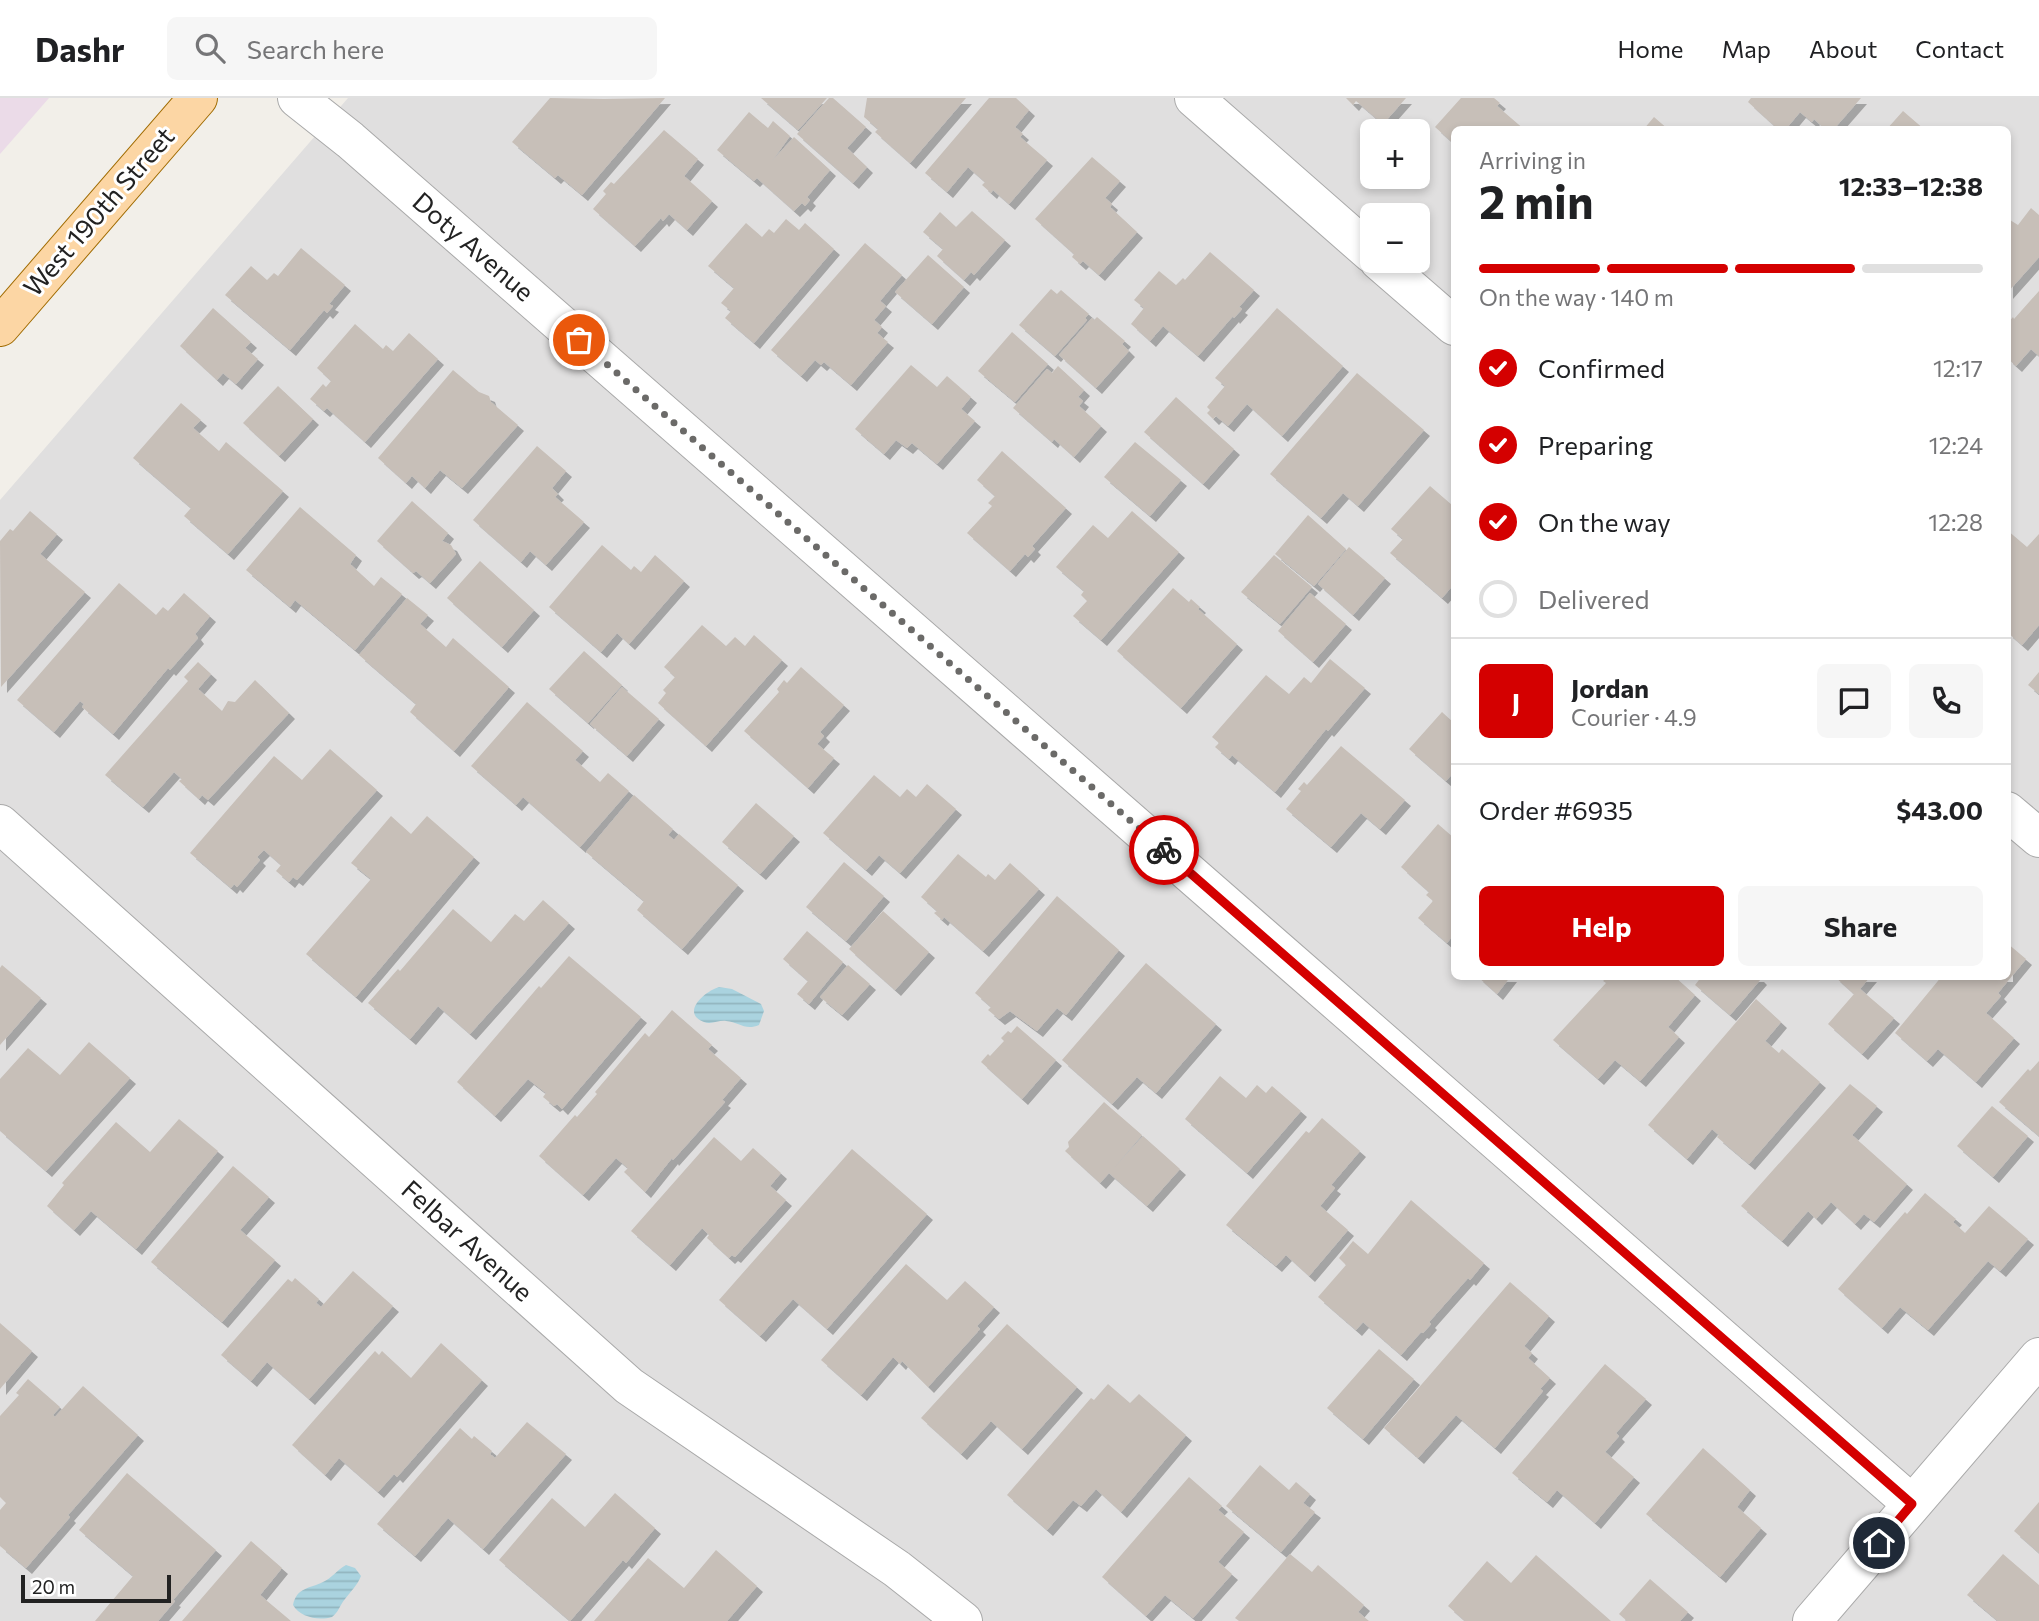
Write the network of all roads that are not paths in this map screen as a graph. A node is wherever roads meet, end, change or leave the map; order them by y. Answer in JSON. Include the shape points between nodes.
{"nodes":[{"id":1,"x":198,"y":98,"type":"edge"},
{"id":2,"x":296,"y":98,"type":"edge"},
{"id":3,"x":1194,"y":98,"type":"edge"},
{"id":4,"x":1360,"y":243,"type":"edge"},
{"id":5,"x":1394,"y":273,"type":"edge"},
{"id":6,"x":1451,"y":323,"type":"edge"},
{"id":7,"x":0,"y":327,"type":"edge"},
{"id":8,"x":2011,"y":814,"type":"edge"},
{"id":9,"x":0,"y":824,"type":"edge"},
{"id":10,"x":2039,"y":838,"type":"edge"},
{"id":11,"x":2039,"y":1357,"type":"edge"},
{"id":12,"x":1912,"y":1504,"type":"junction"},
{"id":13,"x":963,"y":1621,"type":"edge"},
{"id":14,"x":1812,"y":1621,"type":"edge"}],
"edges":[{"from":1,"to":7,"type":"main road","name":"West 190th Street"},
{"from":2,"to":12,"type":"street","name":"Doty Avenue","via":[[371,158]]},
{"from":3,"to":4,"type":"street"},
{"from":5,"to":6,"type":"street"},
{"from":8,"to":10,"type":"street"},
{"from":9,"to":13,"type":"street","name":"Felbar Avenue","via":[[629,1386],[897,1569]]},
{"from":11,"to":12,"type":"street"},
{"from":12,"to":14,"type":"street"}]}
